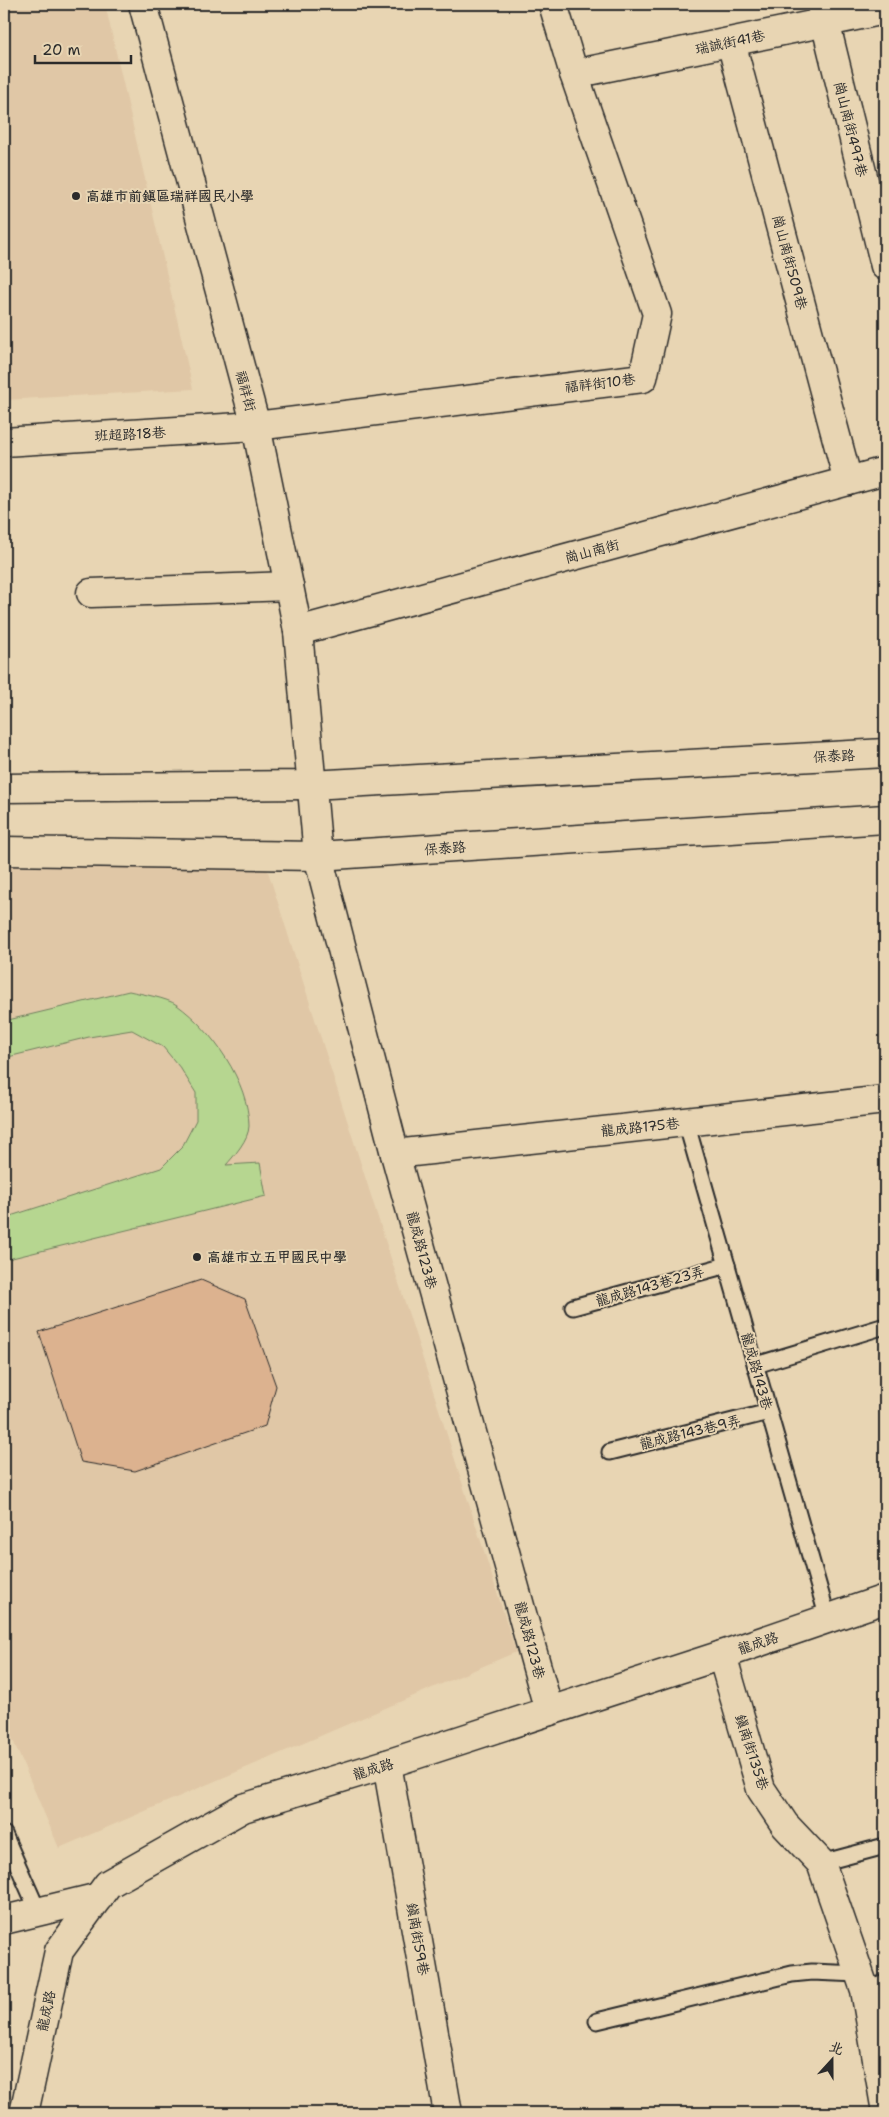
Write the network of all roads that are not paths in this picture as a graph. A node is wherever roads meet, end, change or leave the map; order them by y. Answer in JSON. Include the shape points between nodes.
{"nodes":[{"id":1,"x":143,"y":4,"type":"edge"},
{"id":2,"x":552,"y":4,"type":"edge"},
{"id":3,"x":885,"y":10,"type":"edge"},
{"id":4,"x":822,"y":13,"type":"edge"},
{"id":5,"x":731,"y":42,"type":"junction"},
{"id":6,"x":574,"y":74,"type":"junction"},
{"id":7,"x":885,"y":266,"type":"edge"},
{"id":8,"x":256,"y":426,"type":"junction"},
{"id":9,"x":4,"y":442,"type":"edge"},
{"id":10,"x":885,"y":470,"type":"edge"},
{"id":11,"x":848,"y":481,"type":"junction"},
{"id":12,"x":289,"y":586,"type":"junction"},
{"id":13,"x":92,"y":594,"type":"dead end"},
{"id":14,"x":298,"y":631,"type":"junction"},
{"id":15,"x":885,"y":753,"type":"edge"},
{"id":16,"x":311,"y":785,"type":"junction"},
{"id":17,"x":4,"y":788,"type":"edge"},
{"id":18,"x":885,"y":819,"type":"edge"},
{"id":19,"x":4,"y":851,"type":"edge"},
{"id":20,"x":318,"y":856,"type":"junction"},
{"id":21,"x":885,"y":1100,"type":"edge"},
{"id":22,"x":686,"y":1122,"type":"junction"},
{"id":23,"x":395,"y":1154,"type":"junction"},
{"id":24,"x":727,"y":1265,"type":"junction"},
{"id":25,"x":573,"y":1307,"type":"dead end"},
{"id":26,"x":885,"y":1326,"type":"edge"},
{"id":27,"x":756,"y":1365,"type":"junction"},
{"id":28,"x":769,"y":1412,"type":"junction"},
{"id":29,"x":610,"y":1452,"type":"dead end"},
{"id":30,"x":885,"y":1599,"type":"edge"},
{"id":31,"x":828,"y":1619,"type":"junction"},
{"id":32,"x":722,"y":1655,"type":"junction"},
{"id":33,"x":549,"y":1710,"type":"junction"},
{"id":34,"x":387,"y":1764,"type":"junction"},
{"id":35,"x":4,"y":1834,"type":"edge"},
{"id":36,"x":885,"y":1846,"type":"edge"},
{"id":37,"x":821,"y":1863,"type":"junction"},
{"id":38,"x":99,"y":1897,"type":"junction"},
{"id":39,"x":38,"y":1911,"type":"junction"},
{"id":40,"x":4,"y":1920,"type":"edge"},
{"id":41,"x":870,"y":1982,"type":"edge"},
{"id":42,"x":597,"y":2021,"type":"dead end"},
{"id":43,"x":885,"y":2106,"type":"edge"},
{"id":44,"x":24,"y":2113,"type":"edge"},
{"id":45,"x":448,"y":2113,"type":"edge"}],
"edges":[{"from":1,"to":8,"type":"street","name":"福祥街"},
{"from":2,"to":6,"type":"street","name":"福祥街10巷"},
{"from":3,"to":4,"type":"street","name":"瑞誠街41巷"},
{"from":4,"to":5,"type":"street","name":"瑞誠街41巷"},
{"from":4,"to":7,"type":"street","name":"崗山南街497巷"},
{"from":5,"to":6,"type":"street","name":"瑞誠街41巷"},
{"from":5,"to":11,"type":"street","name":"崗山南街509巷"},
{"from":6,"to":8,"type":"street","name":"福祥街10巷","via":[[657,314],[643,378]]},
{"from":8,"to":9,"type":"street","name":"班超路18巷"},
{"from":8,"to":12,"type":"street","name":"福祥街"},
{"from":10,"to":11,"type":"street","name":"崗山南街"},
{"from":11,"to":14,"type":"street","name":"崗山南街"},
{"from":12,"to":13,"type":"street"},
{"from":12,"to":14,"type":"street","name":"福祥街"},
{"from":14,"to":16,"type":"street","name":"福祥街"},
{"from":15,"to":16,"type":"street","name":"保泰路"},
{"from":16,"to":17,"type":"street","name":"保泰路"},
{"from":16,"to":20,"type":"street","name":"龍成路123巷"},
{"from":18,"to":20,"type":"street","name":"保泰路"},
{"from":19,"to":20,"type":"street","name":"保泰路"},
{"from":20,"to":23,"type":"street","name":"龍成路123巷"},
{"from":21,"to":22,"type":"street","name":"龍成路175巷"},
{"from":22,"to":23,"type":"street","name":"龍成路175巷"},
{"from":22,"to":24,"type":"lane","name":"龍成路143巷"},
{"from":23,"to":33,"type":"street","name":"龍成路123巷"},
{"from":24,"to":25,"type":"lane","name":"龍成路143巷23弄"},
{"from":24,"to":27,"type":"lane","name":"龍成路143巷"},
{"from":26,"to":27,"type":"lane"},
{"from":27,"to":28,"type":"lane","name":"龍成路143巷"},
{"from":28,"to":29,"type":"lane","name":"龍成路143巷9弄"},
{"from":28,"to":31,"type":"lane","name":"龍成路143巷"},
{"from":30,"to":31,"type":"street","name":"龍成路"},
{"from":31,"to":32,"type":"street","name":"龍成路"},
{"from":32,"to":33,"type":"street","name":"龍成路"},
{"from":32,"to":37,"type":"street","name":"鎮南街135巷","via":[[761,1789],[785,1825]]},
{"from":33,"to":34,"type":"street","name":"龍成路"},
{"from":34,"to":38,"type":"street","name":"龍成路","via":[[243,1808],[108,1884]]},
{"from":34,"to":45,"type":"street","name":"鎮南街59巷"},
{"from":35,"to":39,"type":"lane"},
{"from":36,"to":37,"type":"lane"},
{"from":37,"to":41,"type":"street","name":"鎮南街135巷"},
{"from":38,"to":39,"type":"street"},
{"from":38,"to":44,"type":"street","name":"龍成路","via":[[59,1951]]},
{"from":39,"to":40,"type":"street"},
{"from":41,"to":42,"type":"lane","via":[[812,1972],[792,1974]]},
{"from":41,"to":43,"type":"street","name":"鎮南街135巷"}]}
